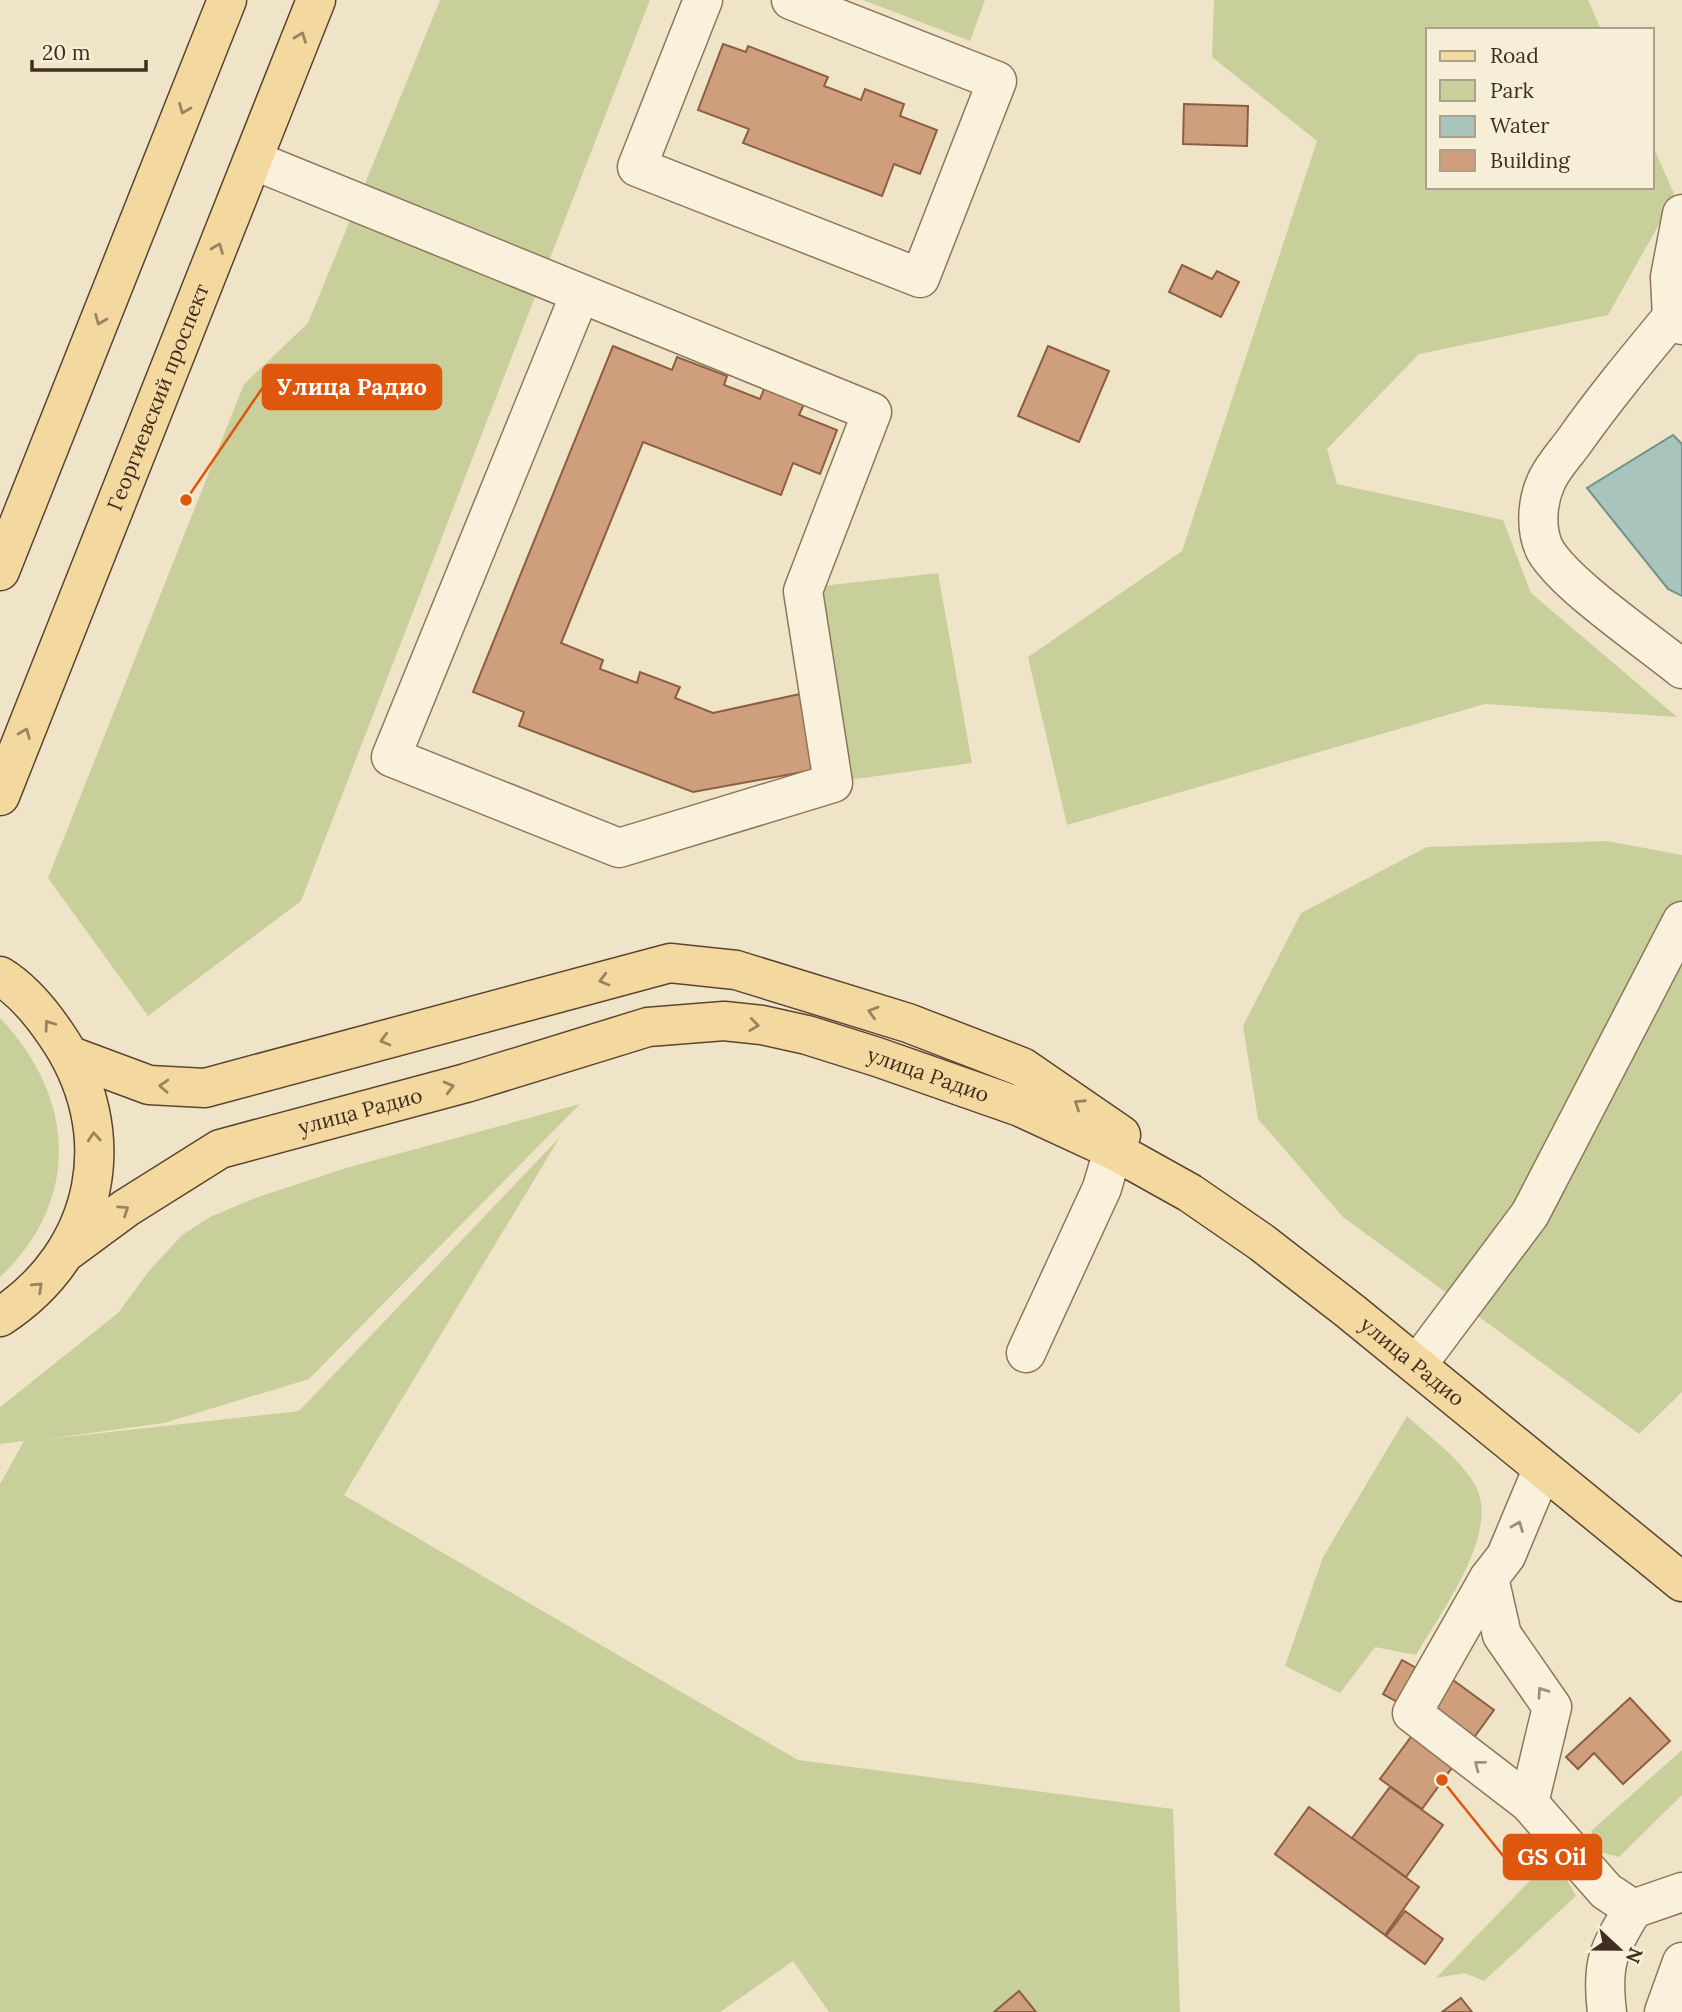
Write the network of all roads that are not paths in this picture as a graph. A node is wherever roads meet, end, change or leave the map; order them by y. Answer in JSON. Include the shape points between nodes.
{"nodes":[{"id":1,"x":227,"y":0,"type":"edge"},
{"id":2,"x":316,"y":0,"type":"edge"},
{"id":3,"x":703,"y":0,"type":"edge"},
{"id":4,"x":791,"y":0,"type":"edge"},
{"id":5,"x":253,"y":160,"type":"junction"},
{"id":6,"x":1682,"y":214,"type":"edge"},
{"id":7,"x":580,"y":294,"type":"junction"},
{"id":8,"x":1677,"y":321,"type":"edge"},
{"id":9,"x":0,"y":571,"type":"edge"},
{"id":10,"x":1682,"y":669,"type":"edge"},
{"id":11,"x":0,"y":796,"type":"edge"},
{"id":12,"x":1682,"y":921,"type":"edge"},
{"id":13,"x":0,"y":947,"type":"edge"},
{"id":14,"x":13,"y":986,"type":"edge"},
{"id":15,"x":71,"y":1056,"type":"junction"},
{"id":16,"x":1114,"y":1150,"type":"junction"},
{"id":17,"x":1190,"y":1193,"type":"junction"},
{"id":18,"x":69,"y":1250,"type":"junction"},
{"id":19,"x":0,"y":1317,"type":"edge"},
{"id":20,"x":1026,"y":1353,"type":"dead end"},
{"id":21,"x":1417,"y":1365,"type":"junction"},
{"id":22,"x":1542,"y":1470,"type":"junction"},
{"id":23,"x":1489,"y":1578,"type":"junction"},
{"id":24,"x":1682,"y":1582,"type":"edge"},
{"id":25,"x":1529,"y":1803,"type":"junction"},
{"id":26,"x":1682,"y":1892,"type":"edge"},
{"id":27,"x":1633,"y":1909,"type":"junction"},
{"id":28,"x":1682,"y":1962,"type":"edge"},
{"id":29,"x":1607,"y":2012,"type":"edge"},
{"id":30,"x":1664,"y":2012,"type":"edge"}],
"edges":[{"from":1,"to":9,"type":"main road","one_way":true},
{"from":5,"to":2,"type":"main road","name":"Георгиевский проспект","one_way":true},
{"from":3,"to":4,"type":"street","via":[[637,167],[920,278],[998,81]]},
{"from":5,"to":7,"type":"street"},
{"from":11,"to":5,"type":"main road","name":"Георгиевский проспект","one_way":true},
{"from":6,"to":8,"type":"street","via":[[1670,277]]},
{"from":7,"to":7,"type":"street","via":[[872,412],[803,591],[833,783],[619,848],[391,757]]},
{"from":8,"to":10,"type":"street","via":[[1606,396],[1546,480],[1539,526],[1551,558]]},
{"from":12,"to":21,"type":"street","via":[[1530,1214]]},
{"from":13,"to":14,"type":"main road"},
{"from":15,"to":14,"type":"main road","one_way":true},
{"from":17,"to":15,"type":"main road","one_way":true,"via":[[1108,1123],[1022,1067],[908,1023],[736,970],[670,963],[205,1088],[149,1085]]},
{"from":18,"to":15,"type":"main road","one_way":true,"via":[[88,1197],[95,1133],[87,1092]]},
{"from":16,"to":17,"type":"main road","name":"улица Радио"},
{"from":18,"to":16,"type":"main road","name":"улица Радио","one_way":true,"via":[[220,1149],[466,1083],[598,1040],[685,1022],[724,1021],[807,1035],[1020,1107]]},
{"from":16,"to":20,"type":"street","via":[[1102,1188]]},
{"from":17,"to":21,"type":"main road","name":"улица Радио","via":[[1261,1242]]},
{"from":19,"to":18,"type":"main road","one_way":true,"via":[[44,1282]]},
{"from":21,"to":22,"type":"main road","name":"улица Радио"},
{"from":23,"to":22,"type":"street","one_way":true,"via":[[1506,1556]]},
{"from":22,"to":24,"type":"main road","name":"улица Радио"},
{"from":25,"to":23,"type":"street","one_way":true,"via":[[1552,1707],[1502,1635]]},
{"from":25,"to":23,"type":"street","one_way":true,"via":[[1412,1713]]},
{"from":25,"to":27,"type":"street","via":[[1606,1891]]},
{"from":26,"to":27,"type":"street"},
{"from":27,"to":29,"type":"street","via":[[1608,1951],[1603,1983]]},
{"from":28,"to":30,"type":"street"}]}
